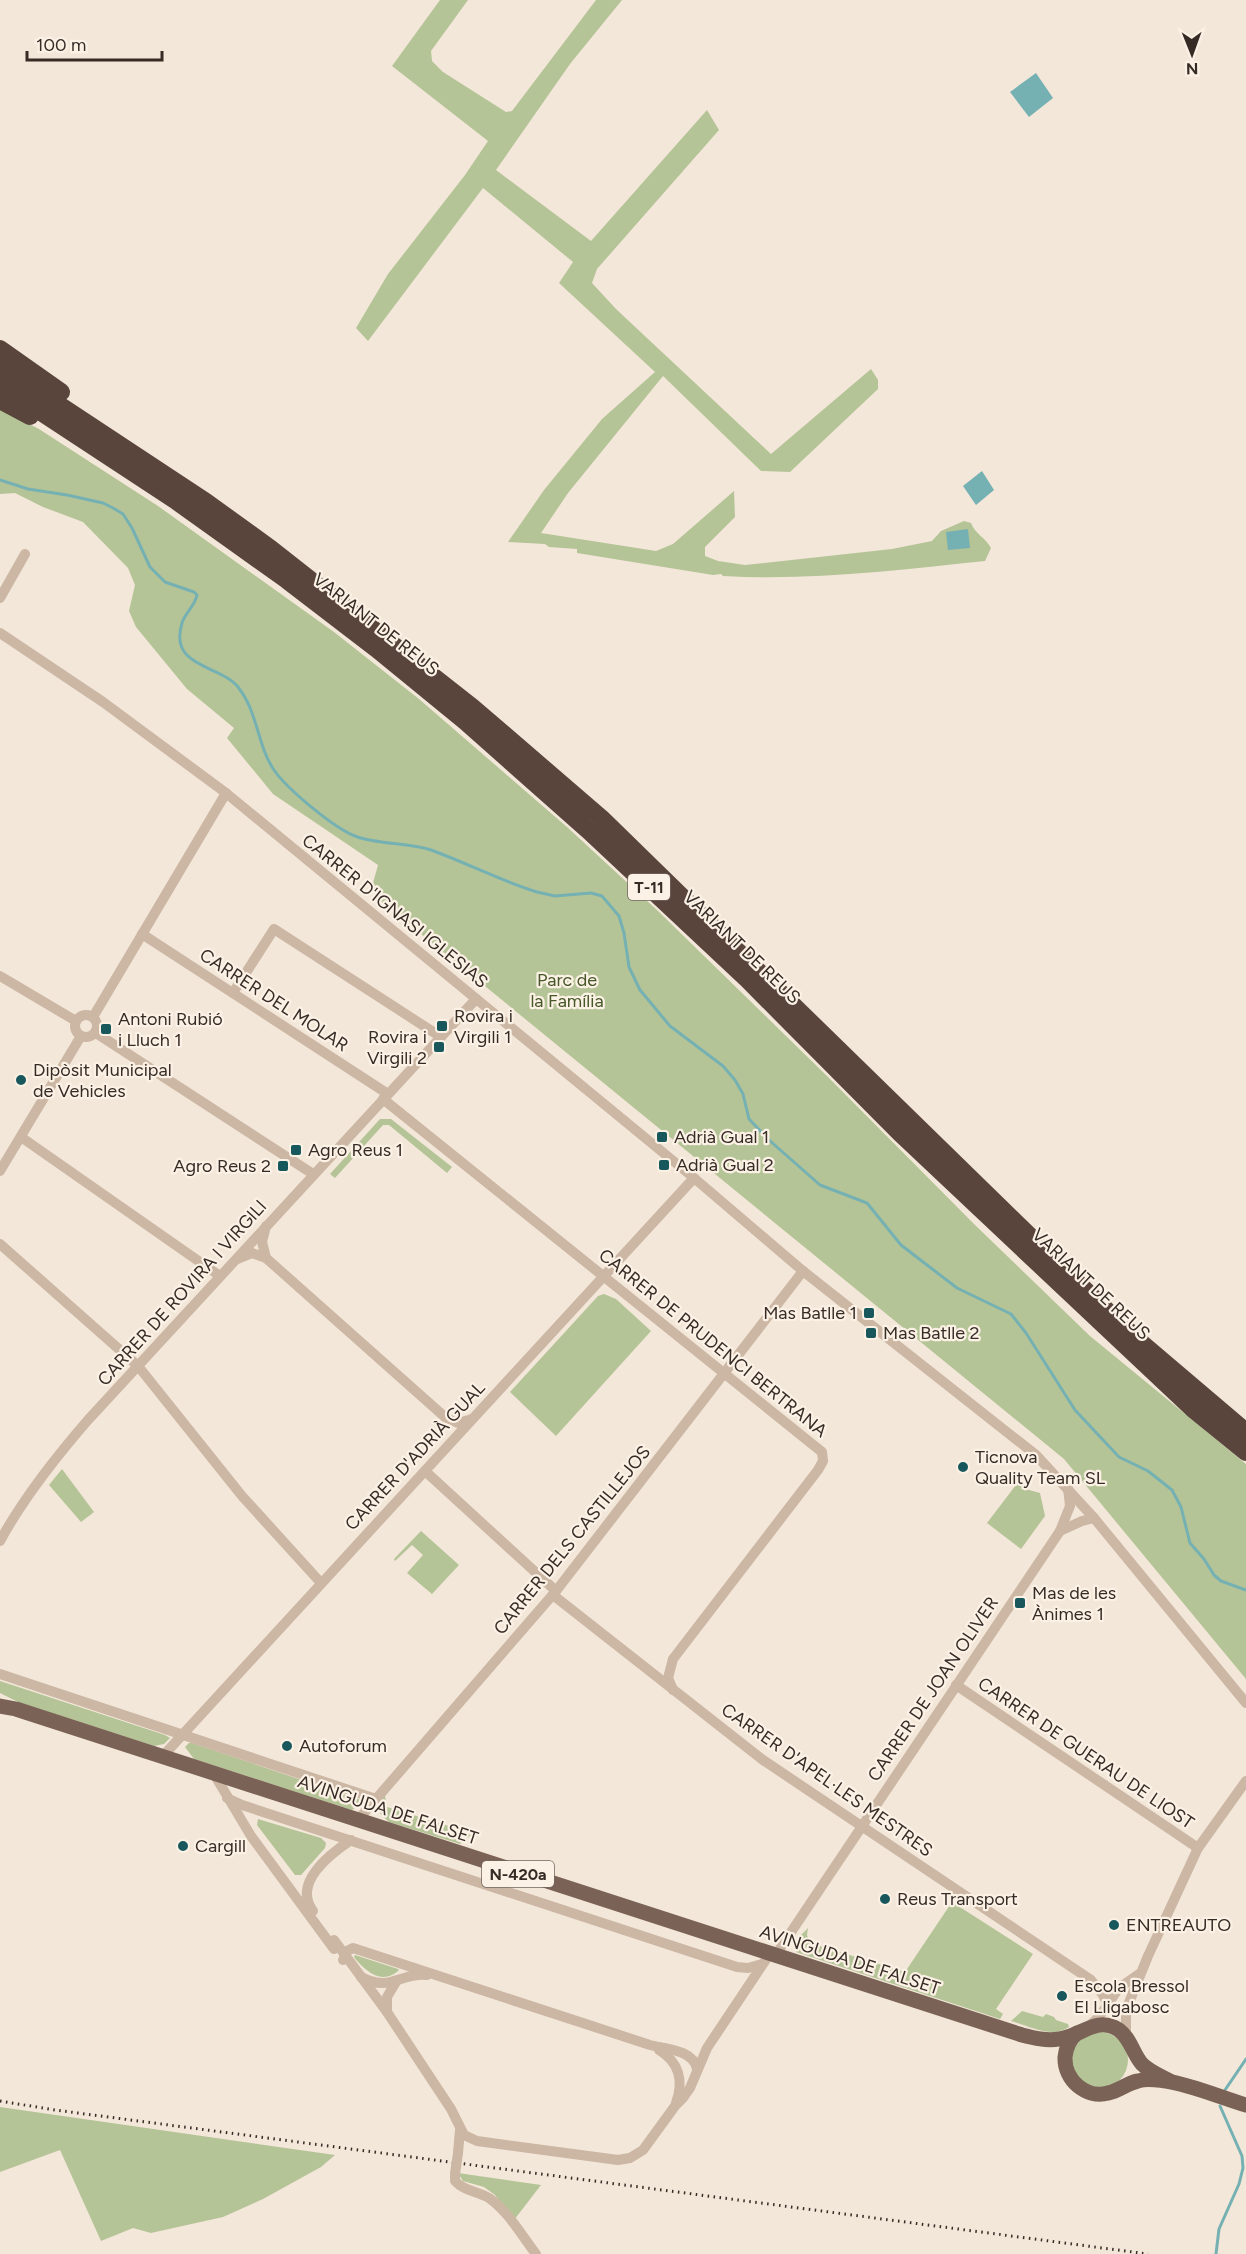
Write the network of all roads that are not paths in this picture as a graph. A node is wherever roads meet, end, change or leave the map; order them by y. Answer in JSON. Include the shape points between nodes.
{"nodes":[{"id":1,"x":0,"y":349,"type":"edge"},
{"id":2,"x":0,"y":366,"type":"edge"},
{"id":3,"x":0,"y":385,"type":"edge"},
{"id":4,"x":0,"y":400,"type":"edge"},
{"id":5,"x":175,"y":500,"type":"junction"},
{"id":6,"x":206,"y":502,"type":"junction"},
{"id":7,"x":25,"y":554,"type":"dead end"},
{"id":8,"x":0,"y":598,"type":"edge"},
{"id":9,"x":0,"y":633,"type":"edge"},
{"id":10,"x":225,"y":793,"type":"junction"},
{"id":11,"x":142,"y":934,"type":"junction"},
{"id":12,"x":0,"y":976,"type":"edge"},
{"id":13,"x":233,"y":993,"type":"junction"},
{"id":14,"x":476,"y":999,"type":"junction"},
{"id":15,"x":93,"y":1017,"type":"junction"},
{"id":16,"x":76,"y":1021,"type":"junction"},
{"id":17,"x":96,"y":1033,"type":"junction"},
{"id":18,"x":81,"y":1036,"type":"junction"},
{"id":19,"x":441,"y":1037,"type":"junction"},
{"id":20,"x":385,"y":1097,"type":"junction"},
{"id":21,"x":21,"y":1137,"type":"junction"},
{"id":22,"x":0,"y":1172,"type":"edge"},
{"id":23,"x":313,"y":1174,"type":"junction"},
{"id":24,"x":694,"y":1178,"type":"junction"},
{"id":25,"x":266,"y":1226,"type":"junction"},
{"id":26,"x":0,"y":1244,"type":"edge"},
{"id":27,"x":266,"y":1258,"type":"junction"},
{"id":28,"x":232,"y":1262,"type":"junction"},
{"id":29,"x":802,"y":1271,"type":"junction"},
{"id":30,"x":220,"y":1276,"type":"junction"},
{"id":31,"x":604,"y":1276,"type":"junction"},
{"id":32,"x":138,"y":1366,"type":"junction"},
{"id":33,"x":723,"y":1375,"type":"junction"},
{"id":34,"x":446,"y":1418,"type":"junction"},
{"id":35,"x":472,"y":1419,"type":"junction"},
{"id":36,"x":1246,"y":1432,"type":"edge"},
{"id":37,"x":450,"y":1443,"type":"junction"},
{"id":38,"x":1246,"y":1452,"type":"edge"},
{"id":39,"x":425,"y":1471,"type":"junction"},
{"id":40,"x":1068,"y":1488,"type":"junction"},
{"id":41,"x":1094,"y":1518,"type":"junction"},
{"id":42,"x":1060,"y":1531,"type":"junction"},
{"id":43,"x":0,"y":1541,"type":"edge"},
{"id":44,"x":321,"y":1583,"type":"junction"},
{"id":45,"x":554,"y":1593,"type":"junction"},
{"id":46,"x":673,"y":1659,"type":"junction"},
{"id":47,"x":642,"y":1666,"type":"junction"},
{"id":48,"x":0,"y":1674,"type":"edge"},
{"id":49,"x":956,"y":1685,"type":"junction"},
{"id":50,"x":673,"y":1690,"type":"junction"},
{"id":51,"x":0,"y":1700,"type":"edge"},
{"id":52,"x":1246,"y":1703,"type":"edge"},
{"id":53,"x":0,"y":1706,"type":"edge"},
{"id":54,"x":16,"y":1709,"type":"junction"},
{"id":55,"x":183,"y":1735,"type":"junction"},
{"id":56,"x":162,"y":1757,"type":"junction"},
{"id":57,"x":214,"y":1774,"type":"junction"},
{"id":58,"x":1246,"y":1781,"type":"edge"},
{"id":59,"x":227,"y":1798,"type":"junction"},
{"id":60,"x":376,"y":1799,"type":"junction"},
{"id":61,"x":357,"y":1821,"type":"junction"},
{"id":62,"x":861,"y":1826,"type":"junction"},
{"id":63,"x":351,"y":1840,"type":"junction"},
{"id":64,"x":1198,"y":1848,"type":"junction"},
{"id":65,"x":310,"y":1878,"type":"junction"},
{"id":66,"x":347,"y":1957,"type":"junction"},
{"id":67,"x":768,"y":1958,"type":"junction"},
{"id":68,"x":1141,"y":1972,"type":"junction"},
{"id":69,"x":445,"y":1977,"type":"junction"},
{"id":70,"x":362,"y":1978,"type":"junction"},
{"id":71,"x":1090,"y":1980,"type":"junction"},
{"id":72,"x":396,"y":1982,"type":"junction"},
{"id":73,"x":1119,"y":1988,"type":"junction"},
{"id":74,"x":1108,"y":2005,"type":"junction"},
{"id":75,"x":1126,"y":2010,"type":"junction"},
{"id":76,"x":387,"y":2012,"type":"junction"},
{"id":77,"x":1083,"y":2030,"type":"junction"},
{"id":78,"x":1022,"y":2035,"type":"junction"},
{"id":79,"x":1126,"y":2037,"type":"junction"},
{"id":80,"x":406,"y":2042,"type":"junction"},
{"id":81,"x":650,"y":2045,"type":"junction"},
{"id":82,"x":1134,"y":2053,"type":"junction"},
{"id":83,"x":1066,"y":2066,"type":"junction"},
{"id":84,"x":677,"y":2068,"type":"junction"},
{"id":85,"x":697,"y":2070,"type":"junction"},
{"id":86,"x":1170,"y":2081,"type":"junction"},
{"id":87,"x":1122,"y":2086,"type":"junction"},
{"id":88,"x":1246,"y":2105,"type":"edge"},
{"id":89,"x":675,"y":2106,"type":"junction"},
{"id":90,"x":460,"y":2130,"type":"junction"},
{"id":91,"x":536,"y":2254,"type":"edge"}],
"edges":[{"from":1,"to":6,"type":"highway","via":[[158,460]]},
{"from":2,"to":6,"type":"highway","name":"VARIANT DE REUS","number":"T-11"},
{"from":3,"to":5,"type":"highway","name":"VARIANT DE REUS","number":"T-11"},
{"from":4,"to":5,"type":"highway"},
{"from":5,"to":38,"type":"highway","name":"VARIANT DE REUS","number":"T-11","via":[[377,649],[570,814],[747,979],[900,1133],[1193,1409]]},
{"from":6,"to":36,"type":"highway","name":"VARIANT DE REUS","number":"T-11","via":[[472,707],[601,818],[1079,1284]]},
{"from":7,"to":8,"type":"street"},
{"from":9,"to":10,"type":"street","name":"CARRER D'IGNASI IGLESIAS","via":[[112,708]]},
{"from":10,"to":11,"type":"street"},
{"from":10,"to":14,"type":"street","name":"CARRER D'IGNASI IGLESIAS"},
{"from":11,"to":13,"type":"street","name":"CARRER DEL MOLAR"},
{"from":11,"to":15,"type":"street"},
{"from":12,"to":16,"type":"street"},
{"from":13,"to":19,"type":"street","via":[[274,929]]},
{"from":13,"to":20,"type":"street","name":"CARRER DEL MOLAR"},
{"from":14,"to":19,"type":"street","name":"CARRER DE ROVIRA I VIRGILI"},
{"from":14,"to":24,"type":"street","name":"CARRER D'IGNASI IGLESIAS"},
{"from":15,"to":16,"type":"street","via":[[85,1015]]},
{"from":15,"to":17,"type":"street","via":[[98,1024]]},
{"from":16,"to":18,"type":"street","via":[[75,1030]]},
{"from":17,"to":18,"type":"street","via":[[88,1038]]},
{"from":17,"to":23,"type":"street"},
{"from":18,"to":21,"type":"street"},
{"from":19,"to":20,"type":"street","name":"CARRER DE ROVIRA I VIRGILI"},
{"from":20,"to":23,"type":"street","name":"CARRER DE ROVIRA I VIRGILI"},
{"from":20,"to":31,"type":"street","name":"CARRER DE PRUDENCI BERTRANA"},
{"from":21,"to":22,"type":"street"},
{"from":21,"to":30,"type":"street"},
{"from":23,"to":25,"type":"street","name":"CARRER DE ROVIRA I VIRGILI"},
{"from":24,"to":29,"type":"street","name":"CARRER D'IGNASI IGLESIAS"},
{"from":24,"to":31,"type":"street","name":"CARRER D'ADRIÀ GUAL"},
{"from":25,"to":27,"type":"street","via":[[262,1242]]},
{"from":25,"to":28,"type":"street","name":"CARRER DE ROVIRA I VIRGILI"},
{"from":26,"to":32,"type":"street"},
{"from":27,"to":28,"type":"street","via":[[252,1253]]},
{"from":27,"to":34,"type":"street"},
{"from":28,"to":30,"type":"street","name":"CARRER DE ROVIRA I VIRGILI"},
{"from":29,"to":33,"type":"street","name":"CARRER DELS CASTILLEJOS"},
{"from":29,"to":40,"type":"street","name":"CARRER D'IGNASI IGLESIAS","via":[[1036,1455]]},
{"from":30,"to":32,"type":"street","name":"CARRER DE ROVIRA I VIRGILI"},
{"from":31,"to":33,"type":"street","name":"CARRER DE PRUDENCI BERTRANA"},
{"from":31,"to":35,"type":"street","name":"CARRER D'ADRIÀ GUAL"},
{"from":32,"to":43,"type":"street","name":"CARRER DE ROVIRA I VIRGILI","via":[[53,1462]]},
{"from":32,"to":44,"type":"street","via":[[242,1496]]},
{"from":33,"to":45,"type":"street","name":"CARRER DELS CASTILLEJOS"},
{"from":33,"to":46,"type":"street","name":"CARRER DE PRUDENCI BERTRANA","via":[[818,1447],[823,1461]]},
{"from":34,"to":35,"type":"street","via":[[458,1422]]},
{"from":34,"to":37,"type":"street"},
{"from":35,"to":37,"type":"street","name":"CARRER D'ADRIÀ GUAL"},
{"from":37,"to":39,"type":"street","name":"CARRER D'ADRIÀ GUAL"},
{"from":39,"to":44,"type":"street","name":"CARRER D'ADRIÀ GUAL"},
{"from":39,"to":45,"type":"street","name":"CARRER D'APEL·LES MESTRES"},
{"from":40,"to":41,"type":"street","name":"CARRER D'IGNASI IGLESIAS"},
{"from":40,"to":42,"type":"street","name":"CARRER DE JOAN OLIVER","via":[[1070,1506]]},
{"from":41,"to":42,"type":"street"},
{"from":41,"to":52,"type":"street","name":"CARRER D'IGNASI IGLESIAS"},
{"from":42,"to":49,"type":"street","name":"CARRER DE JOAN OLIVER"},
{"from":44,"to":55,"type":"street","name":"CARRER D'ADRIÀ GUAL"},
{"from":45,"to":47,"type":"street","name":"CARRER D'APEL·LES MESTRES"},
{"from":45,"to":60,"type":"street","name":"CARRER DELS CASTILLEJOS"},
{"from":46,"to":47,"type":"street","via":[[659,1668]]},
{"from":46,"to":50,"type":"street","via":[[668,1678]]},
{"from":47,"to":50,"type":"street","name":"CARRER D'APEL·LES MESTRES"},
{"from":48,"to":55,"type":"street","name":"AVINGUDA DE FALSET"},
{"from":49,"to":62,"type":"street","name":"CARRER DE JOAN OLIVER"},
{"from":49,"to":64,"type":"street","name":"CARRER DE GUERAU DE LIOST"},
{"from":50,"to":62,"type":"street","name":"CARRER D'APEL·LES MESTRES","via":[[763,1760]]},
{"from":51,"to":54,"type":"main road","name":"AVINGUDA DE FALSET","number":"N-420a"},
{"from":53,"to":54,"type":"main road","name":"AVINGUDA DE FALSET","number":"N-420a"},
{"from":54,"to":56,"type":"main road","name":"AVINGUDA DE FALSET","number":"N-420a"},
{"from":55,"to":56,"type":"street","name":"CARRER D'ADRIÀ GUAL"},
{"from":55,"to":60,"type":"street","name":"AVINGUDA DE FALSET"},
{"from":56,"to":57,"type":"main road","name":"AVINGUDA DE FALSET","number":"N-420a"},
{"from":57,"to":59,"type":"street"},
{"from":57,"to":61,"type":"main road","name":"AVINGUDA DE FALSET","number":"N-420a"},
{"from":58,"to":64,"type":"street"},
{"from":59,"to":63,"type":"street","name":"AVINGUDA DE FALSET"},
{"from":59,"to":65,"type":"street","via":[[289,1880],[299,1884]]},
{"from":59,"to":66,"type":"street","via":[[299,1901]]},
{"from":60,"to":61,"type":"street","name":"CARRER DELS CASTILLEJOS"},
{"from":61,"to":67,"type":"main road","name":"AVINGUDA DE FALSET","number":"N-420a"},
{"from":62,"to":67,"type":"street","name":"CARRER DE JOAN OLIVER"},
{"from":62,"to":71,"type":"street","name":"CARRER D'APEL·LES MESTRES"},
{"from":63,"to":65,"type":"street"},
{"from":63,"to":67,"type":"street","name":"AVINGUDA DE FALSET","via":[[737,1966],[748,1968]]},
{"from":64,"to":68,"type":"street"},
{"from":65,"to":66,"type":"street","via":[[307,1901]]},
{"from":66,"to":69,"type":"street"},
{"from":66,"to":70,"type":"street"},
{"from":66,"to":80,"type":"street"},
{"from":67,"to":78,"type":"main road","name":"AVINGUDA DE FALSET","number":"N-420a"},
{"from":67,"to":85,"type":"street","name":"CARRER DE JOAN OLIVER","via":[[707,2048]]},
{"from":68,"to":73,"type":"street"},
{"from":68,"to":75,"type":"street"},
{"from":69,"to":72,"type":"street","via":[[417,1974]]},
{"from":69,"to":81,"type":"street"},
{"from":70,"to":72,"type":"street"},
{"from":70,"to":76,"type":"street"},
{"from":71,"to":73,"type":"street","name":"CARRER D'APEL·LES MESTRES"},
{"from":71,"to":74,"type":"street","name":"CARRER D'APEL·LES MESTRES"},
{"from":72,"to":76,"type":"street","via":[[387,1997]]},
{"from":73,"to":74,"type":"street"},
{"from":73,"to":75,"type":"street"},
{"from":74,"to":77,"type":"street"},
{"from":75,"to":79,"type":"street"},
{"from":76,"to":80,"type":"street"},
{"from":77,"to":78,"type":"main road","number":"N-420a","via":[[1057,2040]]},
{"from":77,"to":79,"type":"main road","number":"N-420a","via":[[1095,2025],[1112,2027]]},
{"from":77,"to":83,"type":"main road","via":[[1068,2044]]},
{"from":78,"to":83,"type":"main road","number":"N-420a","via":[[1048,2048]]},
{"from":79,"to":82,"type":"main road","number":"N-420a"},
{"from":80,"to":90,"type":"street","via":[[451,2109]]},
{"from":81,"to":84,"type":"street","via":[[670,2057]]},
{"from":81,"to":85,"type":"street","via":[[691,2057]]},
{"from":82,"to":86,"type":"main road","number":"N-420a","via":[[1144,2066]]},
{"from":82,"to":87,"type":"main road","via":[[1133,2071]]},
{"from":83,"to":87,"type":"main road","number":"N-420a","via":[[1071,2080],[1084,2091],[1103,2095]]},
{"from":84,"to":85,"type":"street","via":[[684,2074]]},
{"from":84,"to":89,"type":"street","via":[[680,2087]]},
{"from":85,"to":89,"type":"street","name":"CARRER DE JOAN OLIVER","via":[[686,2094]]},
{"from":86,"to":87,"type":"main road","number":"N-420a","via":[[1148,2079]]},
{"from":86,"to":88,"type":"main road","number":"N-420a"},
{"from":89,"to":90,"type":"street","name":"CARRER DE JOAN OLIVER","via":[[644,2150],[622,2160],[477,2141]]},
{"from":90,"to":91,"type":"street","bridge":true,"via":[[455,2181],[496,2204]]}]}
